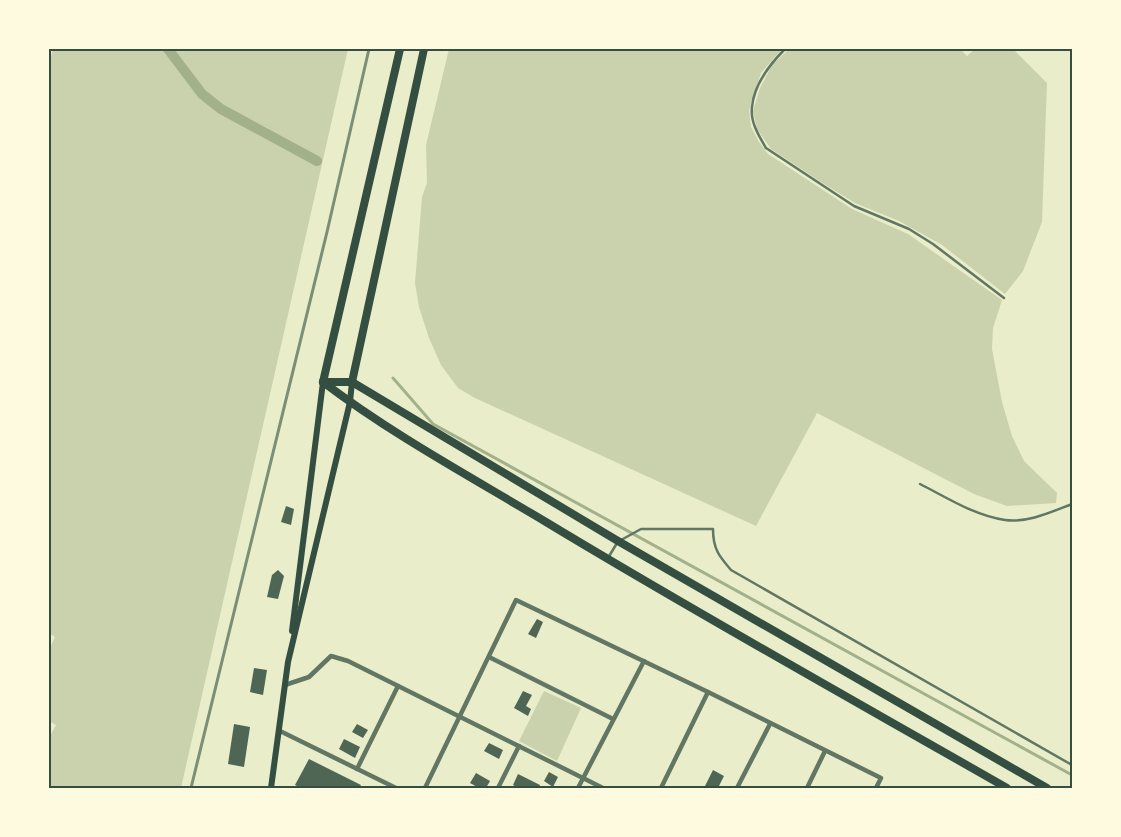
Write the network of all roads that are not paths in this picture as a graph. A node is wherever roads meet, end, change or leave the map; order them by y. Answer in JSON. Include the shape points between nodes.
{"nodes":[{"id":1,"x":400,"y":49,"type":"edge"},
{"id":2,"x":424,"y":49,"type":"edge"},
{"id":3,"x":785,"y":49,"type":"edge"},
{"id":4,"x":1004,"y":298,"type":"dead end"},
{"id":5,"x":323,"y":382,"type":"junction"},
{"id":6,"x":352,"y":382,"type":"junction"},
{"id":7,"x":350,"y":402,"type":"junction"},
{"id":8,"x":920,"y":484,"type":"dead end"},
{"id":9,"x":1072,"y":504,"type":"edge"},
{"id":10,"x":618,"y":541,"type":"junction"},
{"id":11,"x":608,"y":559,"type":"junction"},
{"id":12,"x":489,"y":657,"type":"junction"},
{"id":13,"x":644,"y":661,"type":"junction"},
{"id":14,"x":288,"y":662,"type":"junction"},
{"id":15,"x":284,"y":685,"type":"junction"},
{"id":16,"x":398,"y":686,"type":"junction"},
{"id":17,"x":708,"y":692,"type":"junction"},
{"id":18,"x":460,"y":717,"type":"junction"},
{"id":19,"x":613,"y":719,"type":"junction"},
{"id":20,"x":770,"y":724,"type":"junction"},
{"id":21,"x":280,"y":731,"type":"junction"},
{"id":22,"x":519,"y":746,"type":"junction"},
{"id":23,"x":825,"y":751,"type":"junction"},
{"id":24,"x":1072,"y":765,"type":"edge"},
{"id":25,"x":357,"y":769,"type":"junction"},
{"id":26,"x":583,"y":778,"type":"junction"},
{"id":27,"x":271,"y":788,"type":"edge"},
{"id":28,"x":396,"y":788,"type":"edge"},
{"id":29,"x":426,"y":788,"type":"edge"},
{"id":30,"x":498,"y":788,"type":"edge"},
{"id":31,"x":578,"y":788,"type":"edge"},
{"id":32,"x":603,"y":788,"type":"edge"},
{"id":33,"x":661,"y":788,"type":"edge"},
{"id":34,"x":737,"y":788,"type":"edge"},
{"id":35,"x":807,"y":788,"type":"edge"},
{"id":36,"x":876,"y":788,"type":"edge"},
{"id":37,"x":1007,"y":788,"type":"edge"},
{"id":38,"x":1047,"y":788,"type":"edge"}],
"edges":[{"from":1,"to":5,"type":"highway"},
{"from":2,"to":6,"type":"highway"},
{"from":3,"to":4,"type":"lane","via":[[762,79],[752,108],[757,133],[766,148],[854,206],[909,229],[933,244]]},
{"from":5,"to":6,"type":"highway"},
{"from":5,"to":7,"type":"highway"},
{"from":5,"to":14,"type":"main road"},
{"from":6,"to":7,"type":"main road"},
{"from":6,"to":10,"type":"highway"},
{"from":7,"to":11,"type":"highway"},
{"from":7,"to":14,"type":"main road"},
{"from":8,"to":9,"type":"lane","via":[[976,512],[1006,520],[1029,518]]},
{"from":10,"to":11,"type":"lane"},
{"from":10,"to":24,"type":"lane","via":[[641,529],[713,529],[713,543],[731,570]]},
{"from":10,"to":38,"type":"highway"},
{"from":11,"to":37,"type":"highway"},
{"from":12,"to":13,"type":"street","via":[[516,600]]},
{"from":12,"to":18,"type":"street"},
{"from":12,"to":19,"type":"street"},
{"from":13,"to":17,"type":"street"},
{"from":13,"to":19,"type":"street"},
{"from":14,"to":15,"type":"main road"},
{"from":15,"to":16,"type":"street","via":[[309,677],[332,656]]},
{"from":15,"to":21,"type":"main road"},
{"from":16,"to":18,"type":"street"},
{"from":16,"to":25,"type":"street"},
{"from":17,"to":20,"type":"street"},
{"from":17,"to":33,"type":"street"},
{"from":18,"to":22,"type":"street"},
{"from":18,"to":29,"type":"street"},
{"from":19,"to":26,"type":"street"},
{"from":20,"to":23,"type":"street"},
{"from":20,"to":34,"type":"street"},
{"from":21,"to":25,"type":"street"},
{"from":21,"to":27,"type":"main road"},
{"from":22,"to":26,"type":"street"},
{"from":22,"to":30,"type":"street"},
{"from":23,"to":35,"type":"street"},
{"from":23,"to":36,"type":"street","via":[[881,778]]},
{"from":25,"to":28,"type":"street"},
{"from":26,"to":31,"type":"street"},
{"from":26,"to":32,"type":"street"}]}
